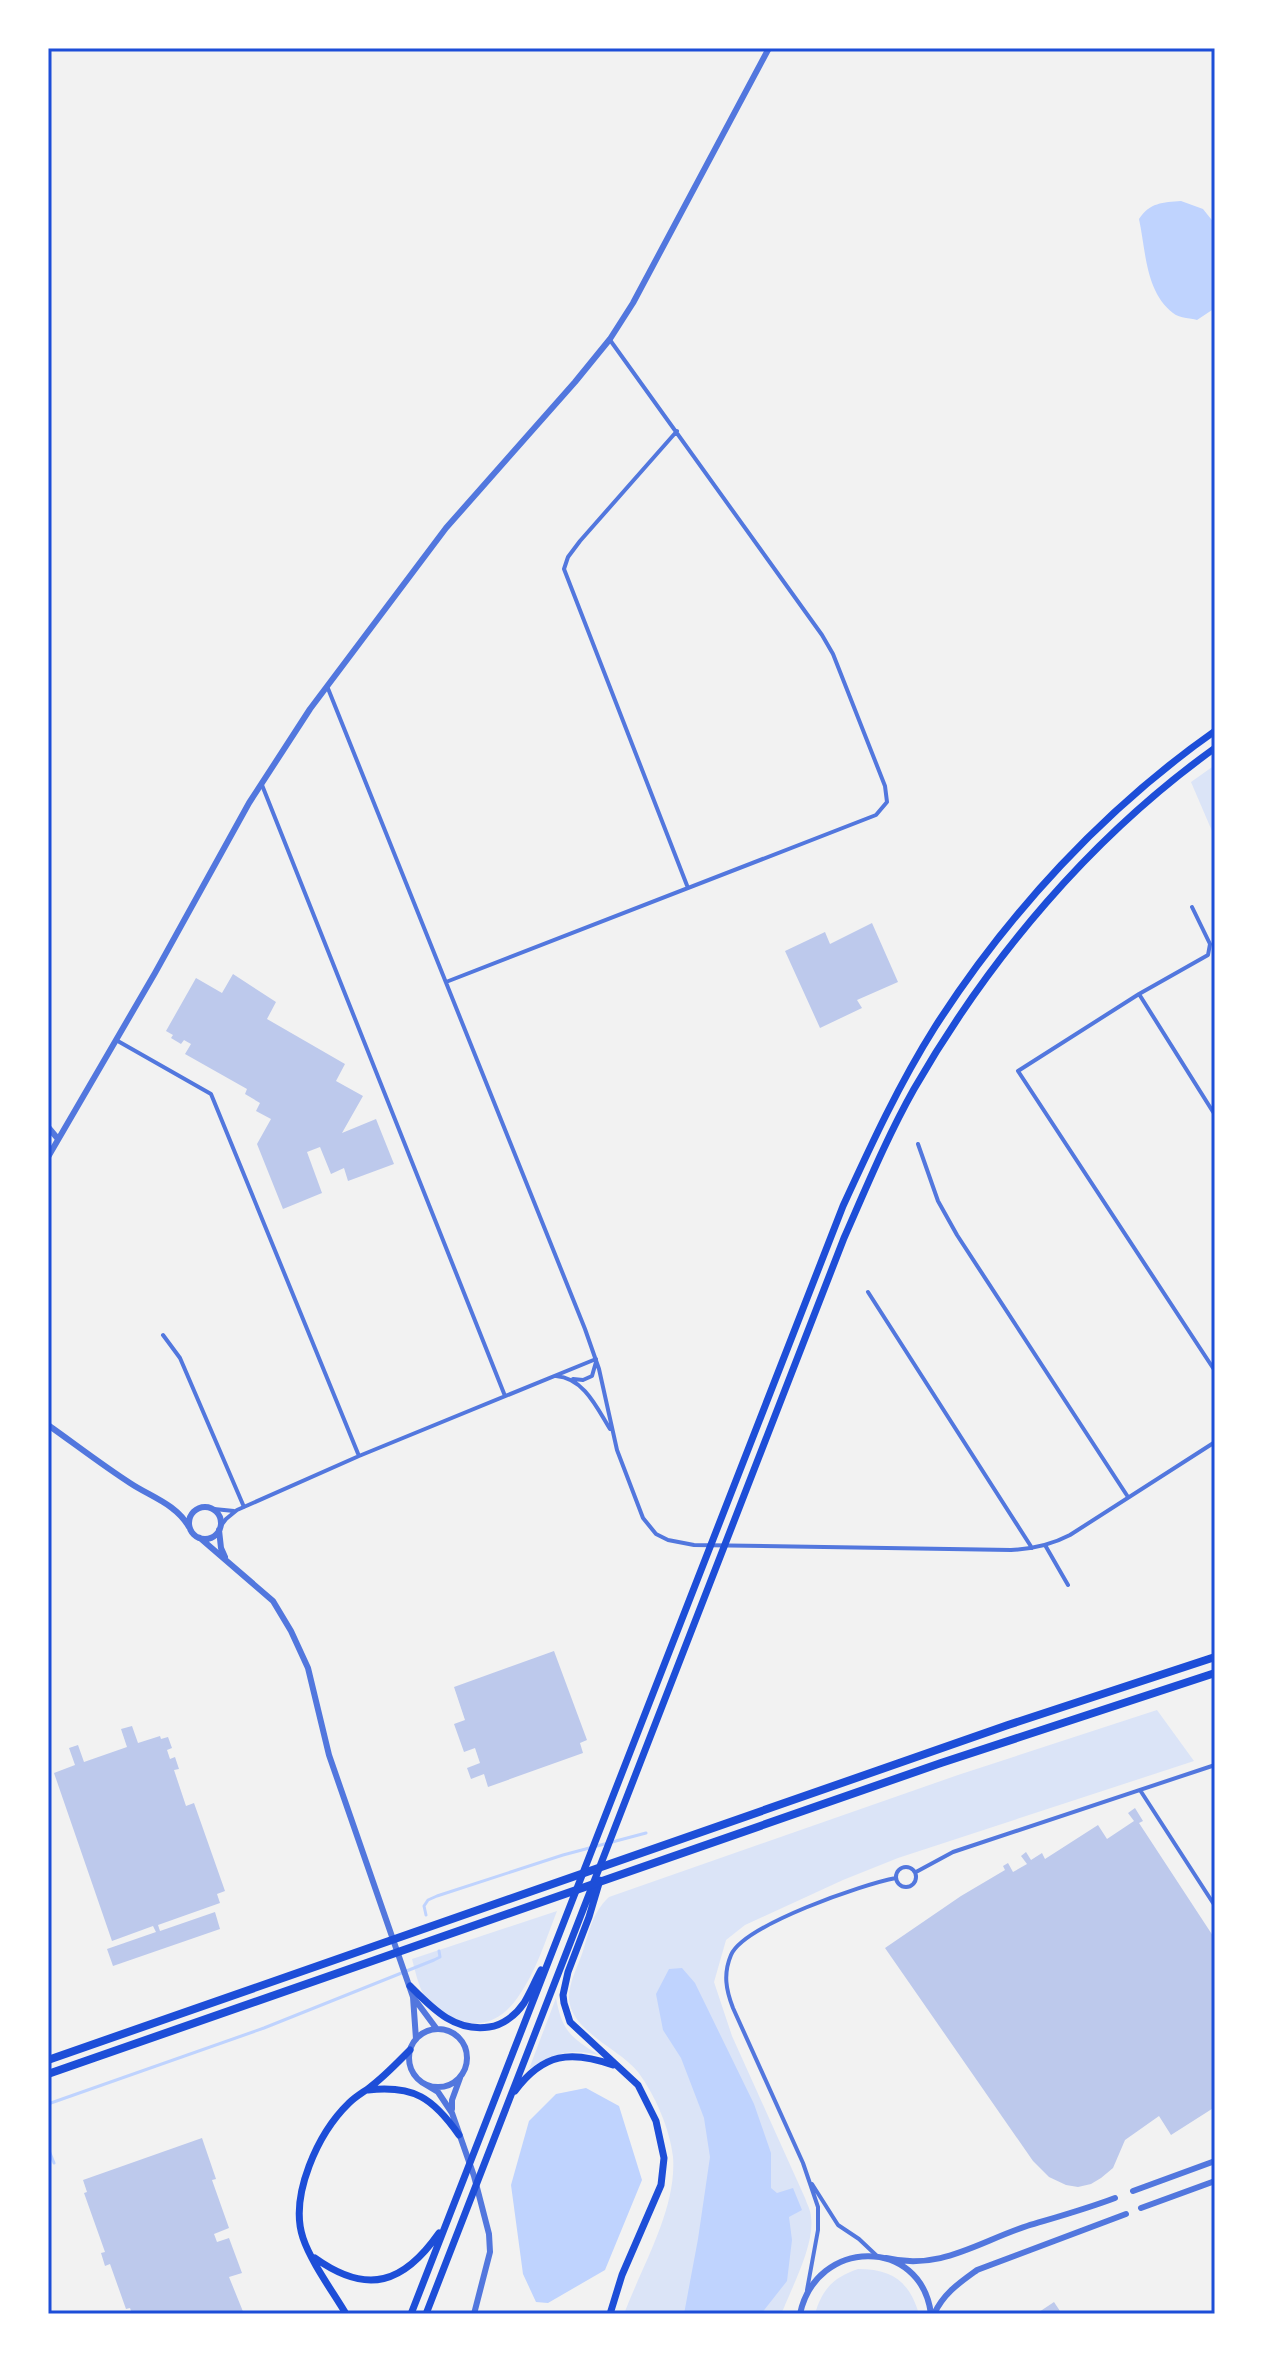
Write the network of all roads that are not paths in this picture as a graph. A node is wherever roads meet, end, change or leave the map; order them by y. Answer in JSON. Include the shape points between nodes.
{"nodes":[{"id":1,"x":769,"y":48,"type":"edge"},
{"id":2,"x":610,"y":339,"type":"junction"},
{"id":3,"x":677,"y":431,"type":"junction"},
{"id":4,"x":327,"y":686,"type":"junction"},
{"id":5,"x":1215,"y":731,"type":"edge"},
{"id":6,"x":1215,"y":748,"type":"edge"},
{"id":7,"x":261,"y":783,"type":"junction"},
{"id":8,"x":688,"y":888,"type":"junction"},
{"id":9,"x":1192,"y":907,"type":"dead end"},
{"id":10,"x":446,"y":982,"type":"junction"},
{"id":11,"x":1139,"y":994,"type":"junction"},
{"id":12,"x":116,"y":1040,"type":"junction"},
{"id":13,"x":1215,"y":1115,"type":"edge"},
{"id":14,"x":48,"y":1127,"type":"edge"},
{"id":15,"x":60,"y":1136,"type":"junction"},
{"id":16,"x":918,"y":1144,"type":"dead end"},
{"id":17,"x":48,"y":1157,"type":"edge"},
{"id":18,"x":868,"y":1292,"type":"dead end"},
{"id":19,"x":163,"y":1335,"type":"dead end"},
{"id":20,"x":596,"y":1359,"type":"junction"},
{"id":21,"x":1215,"y":1371,"type":"edge"},
{"id":22,"x":555,"y":1376,"type":"junction"},
{"id":23,"x":569,"y":1378,"type":"junction"},
{"id":24,"x":505,"y":1396,"type":"junction"},
{"id":25,"x":48,"y":1425,"type":"edge"},
{"id":26,"x":614,"y":1434,"type":"junction"},
{"id":27,"x":1215,"y":1442,"type":"edge"},
{"id":28,"x":359,"y":1456,"type":"junction"},
{"id":29,"x":1128,"y":1497,"type":"junction"},
{"id":30,"x":173,"y":1507,"type":"junction"},
{"id":31,"x":244,"y":1507,"type":"junction"},
{"id":32,"x":197,"y":1508,"type":"junction"},
{"id":33,"x":214,"y":1509,"type":"junction"},
{"id":34,"x":237,"y":1510,"type":"junction"},
{"id":35,"x":189,"y":1527,"type":"junction"},
{"id":36,"x":220,"y":1528,"type":"junction"},
{"id":37,"x":200,"y":1538,"type":"junction"},
{"id":38,"x":1045,"y":1545,"type":"junction"},
{"id":39,"x":1032,"y":1548,"type":"junction"},
{"id":40,"x":231,"y":1567,"type":"junction"},
{"id":41,"x":1068,"y":1585,"type":"dead end"},
{"id":42,"x":1215,"y":1657,"type":"edge"},
{"id":43,"x":1215,"y":1673,"type":"edge"},
{"id":44,"x":1215,"y":1765,"type":"edge"},
{"id":45,"x":1140,"y":1790,"type":"junction"},
{"id":46,"x":614,"y":1832,"type":"junction"},
{"id":47,"x":916,"y":1872,"type":"junction"},
{"id":48,"x":896,"y":1878,"type":"junction"},
{"id":49,"x":1215,"y":1906,"type":"edge"},
{"id":50,"x":551,"y":1955,"type":"junction"},
{"id":51,"x":410,"y":1986,"type":"junction"},
{"id":52,"x":413,"y":1997,"type":"junction"},
{"id":53,"x":436,"y":2028,"type":"junction"},
{"id":54,"x":416,"y":2039,"type":"junction"},
{"id":55,"x":410,"y":2050,"type":"junction"},
{"id":56,"x":48,"y":2060,"type":"edge"},
{"id":57,"x":619,"y":2067,"type":"junction"},
{"id":58,"x":48,"y":2074,"type":"edge"},
{"id":59,"x":460,"y":2077,"type":"junction"},
{"id":60,"x":423,"y":2083,"type":"junction"},
{"id":61,"x":366,"y":2091,"type":"junction"},
{"id":62,"x":452,"y":2113,"type":"junction"},
{"id":63,"x":503,"y":2114,"type":"junction"},
{"id":64,"x":459,"y":2135,"type":"junction"},
{"id":65,"x":1215,"y":2161,"type":"edge"},
{"id":66,"x":807,"y":2175,"type":"junction"},
{"id":67,"x":1215,"y":2181,"type":"edge"},
{"id":68,"x":1133,"y":2191,"type":"dead end"},
{"id":69,"x":1115,"y":2198,"type":"dead end"},
{"id":70,"x":1141,"y":2208,"type":"dead end"},
{"id":71,"x":1126,"y":2214,"type":"dead end"},
{"id":72,"x":445,"y":2225,"type":"junction"},
{"id":73,"x":312,"y":2256,"type":"junction"},
{"id":74,"x":877,"y":2256,"type":"junction"},
{"id":75,"x":886,"y":2258,"type":"junction"},
{"id":76,"x":807,"y":2290,"type":"junction"},
{"id":77,"x":346,"y":2314,"type":"edge"},
{"id":78,"x":411,"y":2314,"type":"edge"},
{"id":79,"x":426,"y":2314,"type":"edge"},
{"id":80,"x":474,"y":2314,"type":"edge"},
{"id":81,"x":610,"y":2314,"type":"edge"},
{"id":82,"x":797,"y":2314,"type":"edge"},
{"id":83,"x":933,"y":2314,"type":"edge"}],
"edges":[{"from":1,"to":2,"type":"street"},
{"from":2,"to":3,"type":"street"},
{"from":2,"to":4,"type":"street","via":[[446,528]]},
{"from":3,"to":8,"type":"street","via":[[580,541],[564,569]]},
{"from":3,"to":8,"type":"street","via":[[833,654],[887,802],[876,815]]},
{"from":4,"to":7,"type":"street"},
{"from":4,"to":10,"type":"street"},
{"from":5,"to":50,"type":"highway","via":[[1104,823],[1015,919],[935,1028],[878,1130],[843,1206]]},
{"from":6,"to":46,"type":"highway","via":[[1122,825],[1060,887],[992,969],[913,1090],[844,1238]]},
{"from":7,"to":12,"type":"street"},
{"from":7,"to":24,"type":"street"},
{"from":8,"to":10,"type":"street"},
{"from":9,"to":11,"type":"street","via":[[1210,944],[1208,955]]},
{"from":10,"to":20,"type":"street"},
{"from":11,"to":13,"type":"street"},
{"from":11,"to":21,"type":"street","via":[[1018,1071]]},
{"from":12,"to":15,"type":"street"},
{"from":12,"to":28,"type":"street","via":[[211,1094]]},
{"from":14,"to":15,"type":"street"},
{"from":15,"to":17,"type":"street"},
{"from":16,"to":29,"type":"street","via":[[938,1201],[957,1235]]},
{"from":18,"to":39,"type":"street"},
{"from":19,"to":31,"type":"street","via":[[180,1358]]},
{"from":20,"to":22,"type":"street"},
{"from":20,"to":23,"type":"street","via":[[588,1379]]},
{"from":20,"to":26,"type":"street"},
{"from":22,"to":23,"type":"street"},
{"from":22,"to":24,"type":"street"},
{"from":23,"to":26,"type":"street","via":[[589,1396]]},
{"from":24,"to":28,"type":"street"},
{"from":25,"to":30,"type":"street"},
{"from":26,"to":39,"type":"street","via":[[643,1518],[656,1534],[681,1543]]},
{"from":27,"to":29,"type":"street"},
{"from":28,"to":31,"type":"street"},
{"from":29,"to":38,"type":"street"},
{"from":30,"to":32,"type":"street"},
{"from":30,"to":35,"type":"street"},
{"from":31,"to":34,"type":"street"},
{"from":32,"to":33,"type":"street"},
{"from":32,"to":35,"type":"street"},
{"from":33,"to":34,"type":"street"},
{"from":33,"to":36,"type":"street"},
{"from":34,"to":36,"type":"street"},
{"from":35,"to":37,"type":"street"},
{"from":36,"to":37,"type":"street","via":[[209,1538]]},
{"from":36,"to":40,"type":"street","via":[[221,1548]]},
{"from":37,"to":40,"type":"street"},
{"from":38,"to":39,"type":"street"},
{"from":38,"to":41,"type":"street"},
{"from":40,"to":51,"type":"street","via":[[273,1601],[308,1668],[329,1755]]},
{"from":42,"to":56,"type":"highway"},
{"from":43,"to":58,"type":"highway"},
{"from":44,"to":45,"type":"street"},
{"from":45,"to":47,"type":"street","via":[[953,1852]]},
{"from":45,"to":49,"type":"street"},
{"from":46,"to":57,"type":"highway","via":[[563,1995],[570,2022]]},
{"from":46,"to":63,"type":"highway"},
{"from":47,"to":48,"type":"street","via":[[902,1867]]},
{"from":47,"to":48,"type":"street","via":[[909,1887]]},
{"from":48,"to":66,"type":"street","via":[[850,1890],[777,1921],[731,1952],[725,1988]]},
{"from":50,"to":51,"type":"highway","via":[[523,2004],[496,2026],[468,2027],[452,2021]]},
{"from":50,"to":72,"type":"highway"},
{"from":51,"to":52,"type":"street"},
{"from":52,"to":53,"type":"street"},
{"from":52,"to":54,"type":"street"},
{"from":53,"to":54,"type":"street"},
{"from":53,"to":59,"type":"street","via":[[463,2041],[467,2064]]},
{"from":54,"to":55,"type":"street"},
{"from":55,"to":60,"type":"street","via":[[411,2069]]},
{"from":55,"to":61,"type":"highway"},
{"from":57,"to":63,"type":"highway","via":[[580,2055],[541,2065],[522,2082]]},
{"from":57,"to":81,"type":"highway","via":[[638,2085],[656,2121],[664,2158],[661,2185]]},
{"from":59,"to":60,"type":"street","via":[[446,2086]]},
{"from":59,"to":62,"type":"street"},
{"from":60,"to":62,"type":"street","via":[[438,2092]]},
{"from":61,"to":64,"type":"highway","via":[[415,2093],[439,2110]]},
{"from":61,"to":73,"type":"highway","via":[[334,2120],[301,2192],[300,2222]]},
{"from":62,"to":64,"type":"street"},
{"from":63,"to":79,"type":"highway"},
{"from":64,"to":80,"type":"street","via":[[489,2234],[490,2252]]},
{"from":65,"to":68,"type":"street"},
{"from":66,"to":74,"type":"street","via":[[838,2225]]},
{"from":66,"to":76,"type":"street","via":[[818,2207]]},
{"from":67,"to":70,"type":"street"},
{"from":69,"to":75,"type":"street","via":[[936,2260],[905,2263]]},
{"from":71,"to":83,"type":"street","via":[[977,2270],[956,2285]]},
{"from":72,"to":73,"type":"highway","via":[[411,2267],[391,2278],[346,2276]]},
{"from":72,"to":78,"type":"highway"},
{"from":73,"to":77,"type":"highway"},
{"from":74,"to":75,"type":"street"},
{"from":74,"to":76,"type":"street","via":[[844,2259]]},
{"from":75,"to":83,"type":"street","via":[[919,2282]]},
{"from":76,"to":82,"type":"street"}]}
